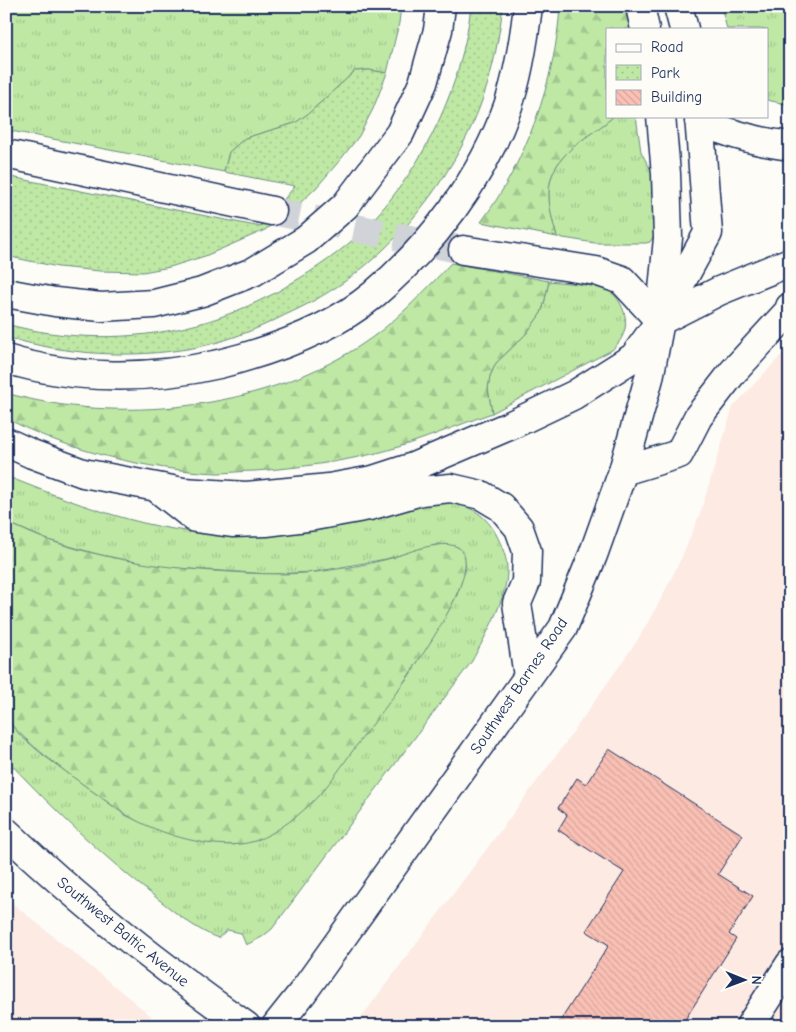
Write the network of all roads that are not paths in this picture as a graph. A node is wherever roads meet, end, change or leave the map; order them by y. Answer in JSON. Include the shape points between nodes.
{"nodes":[{"id":1,"x":441,"y":6,"type":"edge"},
{"id":2,"x":528,"y":6,"type":"edge"},
{"id":3,"x":640,"y":6,"type":"edge"},
{"id":4,"x":678,"y":6,"type":"edge"},
{"id":5,"x":645,"y":28,"type":"edge"},
{"id":6,"x":684,"y":28,"type":"edge"},
{"id":7,"x":661,"y":118,"type":"edge"},
{"id":8,"x":699,"y":119,"type":"edge"},
{"id":9,"x":790,"y":146,"type":"edge"},
{"id":10,"x":6,"y":154,"type":"edge"},
{"id":11,"x":272,"y":211,"type":"tunnel mouth"},
{"id":12,"x":463,"y":250,"type":"tunnel mouth"},
{"id":13,"x":790,"y":262,"type":"edge"},
{"id":14,"x":6,"y":293,"type":"edge"},
{"id":15,"x":790,"y":308,"type":"edge"},
{"id":16,"x":660,"y":321,"type":"junction"},
{"id":17,"x":6,"y":359,"type":"edge"},
{"id":18,"x":6,"y":442,"type":"edge"},
{"id":19,"x":623,"y":471,"type":"junction"},
{"id":20,"x":156,"y":487,"type":"junction"},
{"id":21,"x":528,"y":676,"type":"junction"},
{"id":22,"x":6,"y":832,"type":"edge"},
{"id":23,"x":790,"y":964,"type":"edge"},
{"id":24,"x":246,"y":1026,"type":"edge"},
{"id":25,"x":276,"y":1026,"type":"edge"},
{"id":26,"x":750,"y":1026,"type":"edge"}],
"edges":[{"from":1,"to":14,"type":"main road","via":[[438,30],[423,83],[400,133],[345,206],[306,240],[254,272],[202,292],[154,304],[101,307]]},
{"from":2,"to":17,"type":"main road","via":[[518,69],[491,148],[439,228],[372,296],[337,319],[290,342],[189,371],[83,374],[31,367]]},
{"from":3,"to":5,"type":"main road"},
{"from":4,"to":6,"type":"main road"},
{"from":7,"to":16,"type":"main road","via":[[668,238]]},
{"from":8,"to":9,"type":"main road","via":[[727,133]]},
{"from":8,"to":16,"type":"main road","via":[[708,233]]},
{"from":10,"to":11,"type":"main road"},
{"from":12,"to":16,"type":"main road","via":[[596,271],[622,280]]},
{"from":13,"to":16,"type":"main road","via":[[718,291]]},
{"from":15,"to":19,"type":"main road","via":[[698,417],[679,454]]},
{"from":16,"to":19,"type":"main road","name":"Southwest Barnes Road","via":[[649,378]]},
{"from":16,"to":20,"type":"main road","via":[[634,357],[574,395],[413,467],[373,480],[328,488],[246,496]]},
{"from":18,"to":20,"type":"main road","via":[[83,473]]},
{"from":19,"to":21,"type":"main road","name":"Southwest Barnes Road","via":[[562,628]]},
{"from":20,"to":21,"type":"main road","via":[[195,518],[232,523],[314,516],[368,506],[421,491],[451,488],[481,495],[501,506],[519,528],[527,550],[526,582],[517,603]]},
{"from":21,"to":25,"type":"main road","name":"Southwest Barnes Road"},
{"from":22,"to":24,"type":"main road","name":"Southwest Baltic Avenue","via":[[111,926]]},
{"from":23,"to":26,"type":"main road"}]}
